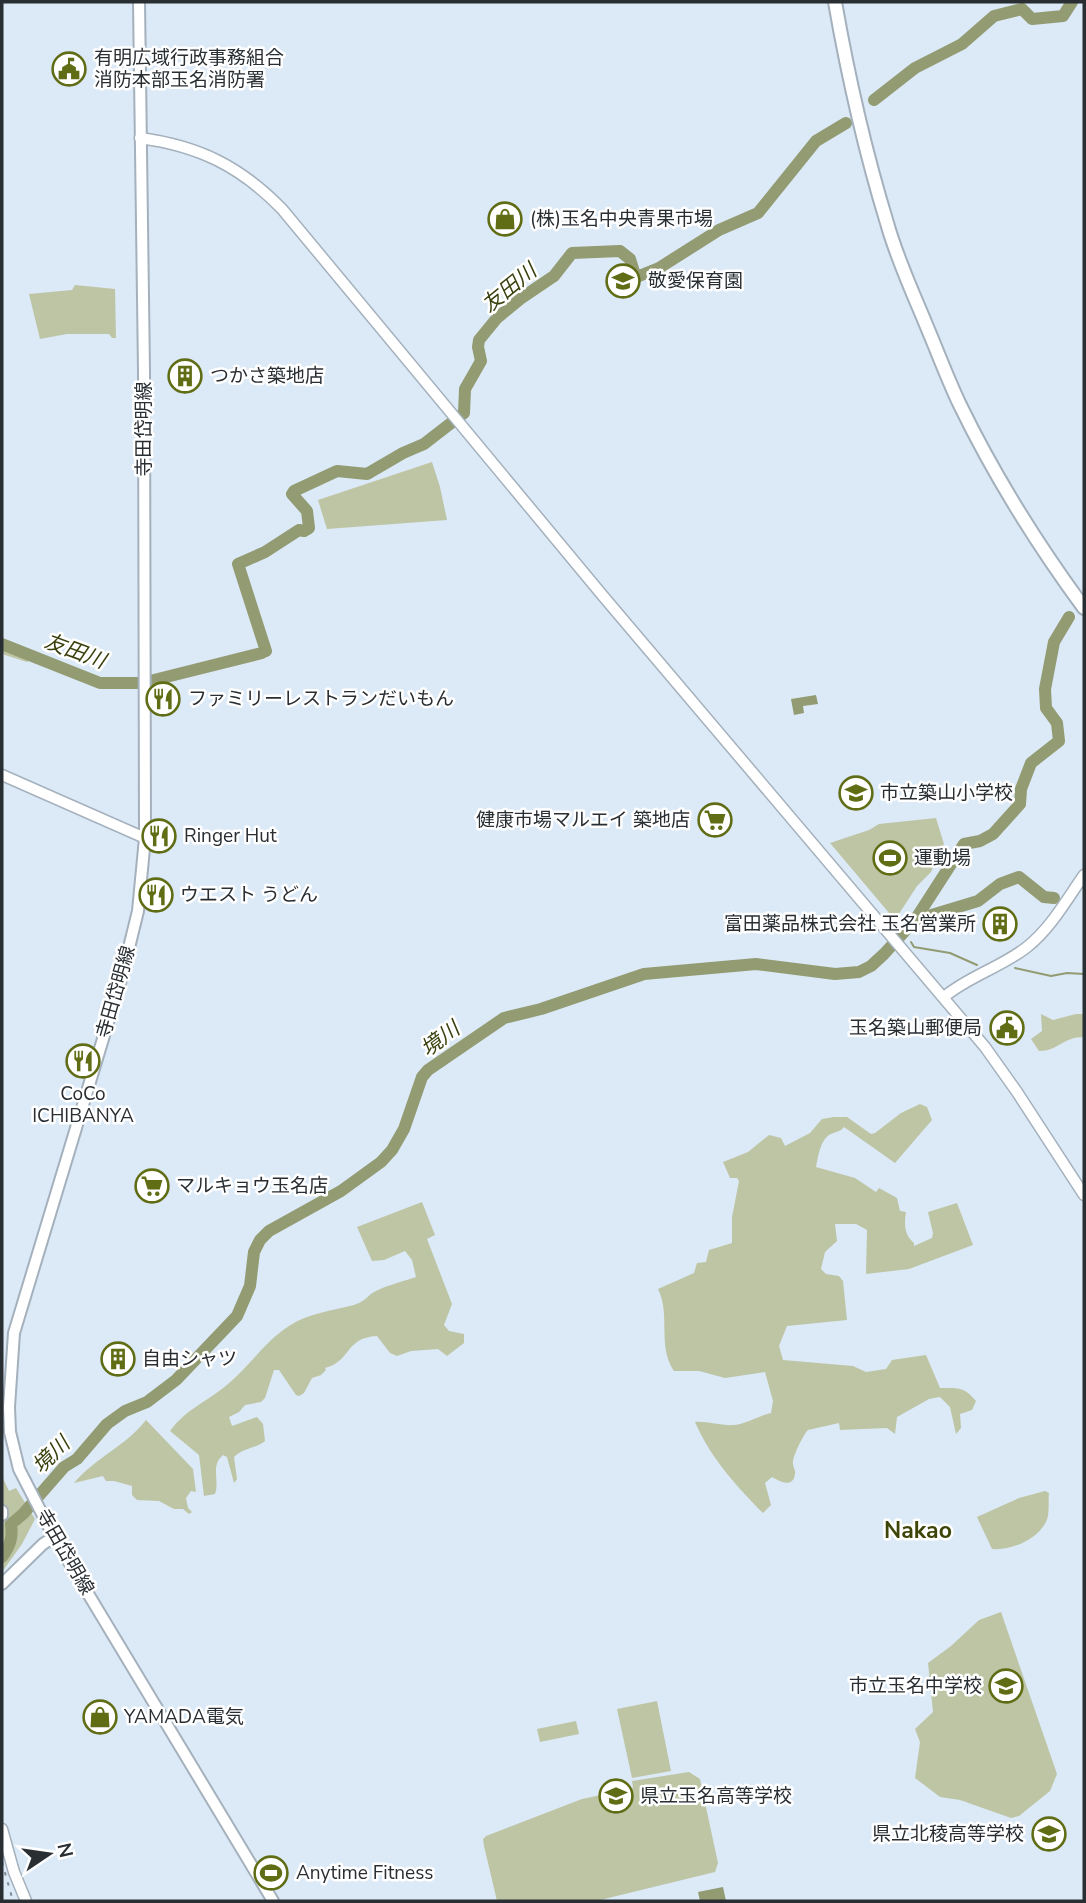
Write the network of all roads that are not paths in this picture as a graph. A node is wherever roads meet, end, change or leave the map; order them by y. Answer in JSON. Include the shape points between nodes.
{"nodes":[{"id":1,"x":139,"y":2,"type":"edge"},
{"id":2,"x":835,"y":2,"type":"edge"},
{"id":3,"x":140,"y":138,"type":"junction"},
{"id":4,"x":1084,"y":608,"type":"edge"},
{"id":5,"x":2,"y":775,"type":"edge"},
{"id":6,"x":145,"y":838,"type":"junction"},
{"id":7,"x":1084,"y":875,"type":"edge"},
{"id":8,"x":944,"y":997,"type":"junction"},
{"id":9,"x":1084,"y":1195,"type":"edge"},
{"id":10,"x":54,"y":1537,"type":"junction"},
{"id":11,"x":2,"y":1584,"type":"edge"},
{"id":12,"x":2,"y":1829,"type":"edge"},
{"id":13,"x":26,"y":1901,"type":"edge"},
{"id":14,"x":272,"y":1901,"type":"edge"}],
"edges":[{"from":1,"to":3,"type":"main road","name":"寺田岱明線"},
{"from":2,"to":4,"type":"highway","via":[[864,142],[905,273],[980,444]]},
{"from":3,"to":6,"type":"main road","name":"寺田岱明線"},
{"from":3,"to":8,"type":"street","via":[[200,151],[260,186]]},
{"from":5,"to":6,"type":"street"},
{"from":6,"to":10,"type":"main road","name":"寺田岱明線","via":[[138,911],[122,976],[14,1333],[9,1406],[13,1447]]},
{"from":7,"to":8,"type":"street","via":[[1028,946]]},
{"from":8,"to":9,"type":"street","via":[[1002,1070]]},
{"from":10,"to":11,"type":"main road"},
{"from":10,"to":14,"type":"main road","name":"寺田岱明線"},
{"from":12,"to":13,"type":"street"}]}
